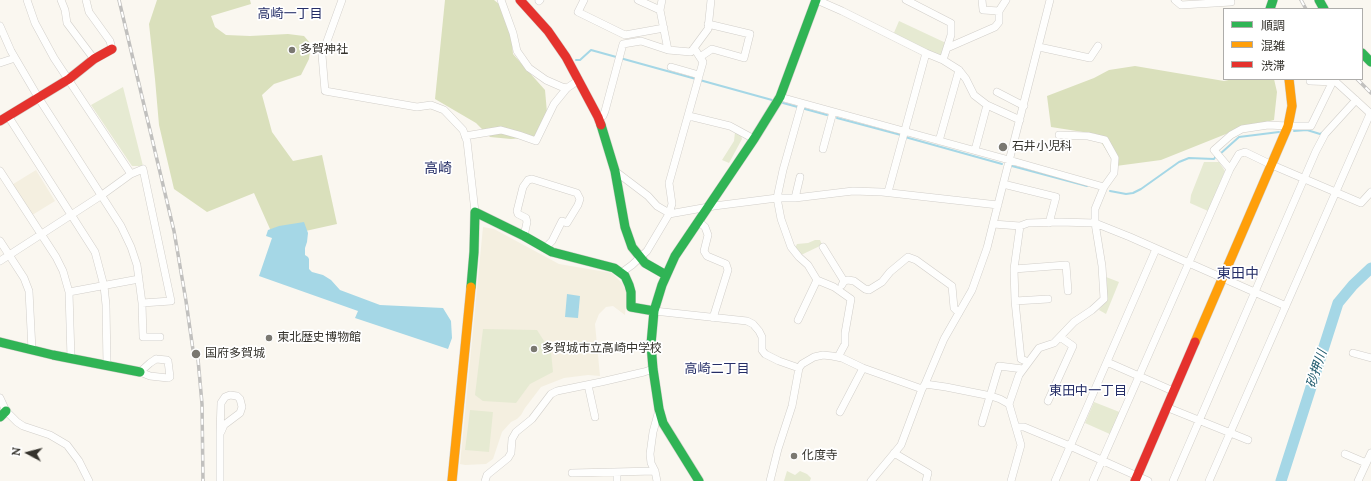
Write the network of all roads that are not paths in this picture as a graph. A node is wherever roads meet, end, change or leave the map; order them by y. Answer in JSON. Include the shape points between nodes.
{"nodes":[{"id":1,"x":27,"y":0,"type":"edge"},
{"id":2,"x":61,"y":0,"type":"edge"},
{"id":3,"x":86,"y":0,"type":"edge"},
{"id":4,"x":342,"y":0,"type":"edge"},
{"id":5,"x":501,"y":0,"type":"edge"},
{"id":6,"x":520,"y":0,"type":"edge"},
{"id":7,"x":584,"y":0,"type":"edge"},
{"id":8,"x":638,"y":0,"type":"edge"},
{"id":9,"x":662,"y":0,"type":"edge"},
{"id":10,"x":711,"y":0,"type":"edge"},
{"id":11,"x":816,"y":0,"type":"edge"},
{"id":12,"x":906,"y":0,"type":"edge"},
{"id":13,"x":982,"y":0,"type":"edge"},
{"id":14,"x":1006,"y":0,"type":"edge"},
{"id":15,"x":1042,"y":0,"type":"edge"},
{"id":16,"x":1174,"y":0,"type":"edge"},
{"id":17,"x":1050,"y":1,"type":"edge"},
{"id":18,"x":1205,"y":2,"type":"edge"},
{"id":19,"x":1231,"y":2,"type":"dead end"},
{"id":20,"x":660,"y":10,"type":"junction"},
{"id":21,"x":999,"y":11,"type":"junction"},
{"id":22,"x":708,"y":24,"type":"junction"},
{"id":23,"x":0,"y":26,"type":"edge"},
{"id":24,"x":664,"y":28,"type":"junction"},
{"id":25,"x":1098,"y":46,"type":"dead end"},
{"id":26,"x":1039,"y":47,"type":"junction"},
{"id":27,"x":694,"y":48,"type":"junction"},
{"id":28,"x":947,"y":48,"type":"junction"},
{"id":29,"x":112,"y":49,"type":"joint"},
{"id":30,"x":668,"y":50,"type":"junction"},
{"id":31,"x":926,"y":53,"type":"junction"},
{"id":32,"x":1363,"y":54,"type":"edge"},
{"id":33,"x":700,"y":57,"type":"junction"},
{"id":34,"x":15,"y":58,"type":"junction"},
{"id":35,"x":94,"y":58,"type":"junction"},
{"id":36,"x":943,"y":60,"type":"junction"},
{"id":37,"x":1371,"y":62,"type":"edge"},
{"id":38,"x":0,"y":63,"type":"edge"},
{"id":39,"x":670,"y":67,"type":"dead end"},
{"id":40,"x":959,"y":70,"type":"junction"},
{"id":41,"x":699,"y":78,"type":"junction"},
{"id":42,"x":69,"y":79,"type":"junction"},
{"id":43,"x":579,"y":80,"type":"junction"},
{"id":44,"x":1289,"y":80,"type":"edge"},
{"id":45,"x":1310,"y":80,"type":"edge"},
{"id":46,"x":1333,"y":81,"type":"junction"},
{"id":47,"x":567,"y":88,"type":"junction"},
{"id":48,"x":997,"y":92,"type":"dead end"},
{"id":49,"x":38,"y":97,"type":"junction"},
{"id":50,"x":780,"y":97,"type":"junction"},
{"id":51,"x":1356,"y":100,"type":"junction"},
{"id":52,"x":987,"y":105,"type":"junction"},
{"id":53,"x":801,"y":106,"type":"junction"},
{"id":54,"x":1024,"y":106,"type":"junction"},
{"id":55,"x":833,"y":112,"type":"junction"},
{"id":56,"x":1370,"y":114,"type":"edge"},
{"id":57,"x":689,"y":116,"type":"junction"},
{"id":58,"x":598,"y":117,"type":"junction"},
{"id":59,"x":4,"y":119,"type":"edge"},
{"id":60,"x":1020,"y":120,"type":"junction"},
{"id":61,"x":1288,"y":126,"type":"junction"},
{"id":62,"x":904,"y":134,"type":"junction"},
{"id":63,"x":1059,"y":135,"type":"dead end"},
{"id":64,"x":465,"y":136,"type":"junction"},
{"id":65,"x":754,"y":139,"type":"junction"},
{"id":66,"x":939,"y":141,"type":"junction"},
{"id":67,"x":823,"y":149,"type":"dead end"},
{"id":68,"x":975,"y":150,"type":"junction"},
{"id":69,"x":1009,"y":160,"type":"junction"},
{"id":70,"x":1272,"y":165,"type":"junction"},
{"id":71,"x":1230,"y":169,"type":"junction"},
{"id":72,"x":0,"y":171,"type":"edge"},
{"id":73,"x":615,"y":171,"type":"junction"},
{"id":74,"x":131,"y":174,"type":"junction"},
{"id":75,"x":800,"y":177,"type":"dead end"},
{"id":76,"x":1304,"y":179,"type":"junction"},
{"id":77,"x":1003,"y":184,"type":"junction"},
{"id":78,"x":1104,"y":187,"type":"junction"},
{"id":79,"x":888,"y":192,"type":"junction"},
{"id":80,"x":1335,"y":192,"type":"junction"},
{"id":81,"x":1371,"y":192,"type":"edge"},
{"id":82,"x":102,"y":195,"type":"junction"},
{"id":83,"x":777,"y":198,"type":"junction"},
{"id":84,"x":795,"y":198,"type":"junction"},
{"id":85,"x":998,"y":205,"type":"junction"},
{"id":86,"x":707,"y":207,"type":"junction"},
{"id":87,"x":475,"y":212,"type":"junction"},
{"id":88,"x":71,"y":214,"type":"junction"},
{"id":89,"x":669,"y":214,"type":"junction"},
{"id":90,"x":698,"y":221,"type":"junction"},
{"id":91,"x":1095,"y":222,"type":"junction"},
{"id":92,"x":1049,"y":223,"type":"junction"},
{"id":93,"x":993,"y":224,"type":"junction"},
{"id":94,"x":1020,"y":226,"type":"junction"},
{"id":95,"x":41,"y":234,"type":"junction"},
{"id":96,"x":524,"y":236,"type":"junction"},
{"id":97,"x":0,"y":241,"type":"edge"},
{"id":98,"x":823,"y":247,"type":"dead end"},
{"id":99,"x":545,"y":248,"type":"junction"},
{"id":100,"x":1156,"y":249,"type":"junction"},
{"id":101,"x":9,"y":255,"type":"junction"},
{"id":102,"x":640,"y":257,"type":"junction"},
{"id":103,"x":0,"y":261,"type":"edge"},
{"id":104,"x":1188,"y":262,"type":"junction"},
{"id":105,"x":1014,"y":269,"type":"junction"},
{"id":106,"x":621,"y":272,"type":"junction"},
{"id":107,"x":666,"y":275,"type":"junction"},
{"id":108,"x":1223,"y":278,"type":"junction"},
{"id":109,"x":139,"y":279,"type":"junction"},
{"id":110,"x":817,"y":280,"type":"junction"},
{"id":111,"x":844,"y":281,"type":"junction"},
{"id":112,"x":104,"y":286,"type":"junction"},
{"id":113,"x":839,"y":290,"type":"junction"},
{"id":114,"x":1068,"y":291,"type":"dead end"},
{"id":115,"x":69,"y":292,"type":"junction"},
{"id":116,"x":1255,"y":292,"type":"junction"},
{"id":117,"x":1048,"y":299,"type":"dead end"},
{"id":118,"x":1015,"y":301,"type":"junction"},
{"id":119,"x":142,"y":302,"type":"junction"},
{"id":120,"x":1286,"y":306,"type":"junction"},
{"id":121,"x":654,"y":311,"type":"junction"},
{"id":122,"x":959,"y":313,"type":"junction"},
{"id":123,"x":713,"y":318,"type":"junction"},
{"id":124,"x":798,"y":320,"type":"dead end"},
{"id":125,"x":160,"y":337,"type":"dead end"},
{"id":126,"x":1060,"y":337,"type":"junction"},
{"id":127,"x":0,"y":342,"type":"edge"},
{"id":128,"x":32,"y":350,"type":"junction"},
{"id":129,"x":1353,"y":353,"type":"dead end"},
{"id":130,"x":838,"y":357,"type":"junction"},
{"id":131,"x":71,"y":358,"type":"junction"},
{"id":132,"x":1371,"y":358,"type":"edge"},
{"id":133,"x":1028,"y":362,"type":"junction"},
{"id":134,"x":1107,"y":362,"type":"junction"},
{"id":135,"x":107,"y":366,"type":"junction"},
{"id":136,"x":799,"y":368,"type":"junction"},
{"id":137,"x":863,"y":368,"type":"junction"},
{"id":138,"x":653,"y":369,"type":"junction"},
{"id":139,"x":1023,"y":369,"type":"junction"},
{"id":140,"x":140,"y":372,"type":"dead end"},
{"id":141,"x":1139,"y":375,"type":"junction"},
{"id":142,"x":588,"y":385,"type":"junction"},
{"id":143,"x":923,"y":387,"type":"junction"},
{"id":144,"x":1173,"y":390,"type":"junction"},
{"id":145,"x":991,"y":396,"type":"junction"},
{"id":146,"x":0,"y":398,"type":"edge"},
{"id":147,"x":1048,"y":401,"type":"dead end"},
{"id":148,"x":1009,"y":404,"type":"junction"},
{"id":149,"x":1166,"y":407,"type":"junction"},
{"id":150,"x":659,"y":409,"type":"junction"},
{"id":151,"x":840,"y":412,"type":"dead end"},
{"id":152,"x":3,"y":414,"type":"edge"},
{"id":153,"x":595,"y":417,"type":"dead end"},
{"id":154,"x":1200,"y":421,"type":"junction"},
{"id":155,"x":982,"y":423,"type":"dead end"},
{"id":156,"x":1016,"y":427,"type":"junction"},
{"id":157,"x":220,"y":432,"type":"junction"},
{"id":158,"x":1231,"y":432,"type":"junction"},
{"id":159,"x":1248,"y":440,"type":"dead end"},
{"id":160,"x":1070,"y":446,"type":"junction"},
{"id":161,"x":1371,"y":452,"type":"edge"},
{"id":162,"x":894,"y":453,"type":"junction"},
{"id":163,"x":1346,"y":454,"type":"dead end"},
{"id":164,"x":1102,"y":460,"type":"junction"},
{"id":165,"x":1366,"y":463,"type":"junction"},
{"id":166,"x":655,"y":471,"type":"junction"},
{"id":167,"x":617,"y":472,"type":"junction"},
{"id":168,"x":572,"y":473,"type":"dead end"},
{"id":169,"x":1136,"y":478,"type":"edge"},
{"id":170,"x":90,"y":481,"type":"edge"},
{"id":171,"x":220,"y":481,"type":"edge"},
{"id":172,"x":452,"y":481,"type":"edge"},
{"id":173,"x":485,"y":481,"type":"edge"},
{"id":174,"x":617,"y":481,"type":"edge"},
{"id":175,"x":658,"y":481,"type":"edge"},
{"id":176,"x":699,"y":481,"type":"edge"},
{"id":177,"x":770,"y":481,"type":"edge"},
{"id":178,"x":871,"y":481,"type":"edge"},
{"id":179,"x":926,"y":481,"type":"edge"},
{"id":180,"x":1011,"y":481,"type":"edge"},
{"id":181,"x":1055,"y":481,"type":"edge"},
{"id":182,"x":1093,"y":481,"type":"edge"},
{"id":183,"x":1148,"y":481,"type":"edge"},
{"id":184,"x":1173,"y":481,"type":"edge"},
{"id":185,"x":1209,"y":481,"type":"edge"},
{"id":186,"x":1358,"y":481,"type":"edge"}],
"edges":[{"from":1,"to":42,"type":"street","via":[[35,23]]},
{"from":2,"to":35,"type":"street","via":[[68,23]]},
{"from":3,"to":29,"type":"street","via":[[89,12]]},
{"from":4,"to":64,"type":"street","via":[[322,55],[325,91],[417,107],[431,105],[444,110],[463,130]]},
{"from":5,"to":47,"type":"street","via":[[517,51],[529,68],[546,80]]},
{"from":6,"to":43,"type":"street","via":[[548,31]]},
{"from":7,"to":24,"type":"street","via":[[578,12],[625,35]]},
{"from":8,"to":20,"type":"street"},
{"from":9,"to":20,"type":"street"},
{"from":10,"to":22,"type":"street"},
{"from":11,"to":31,"type":"street"},
{"from":11,"to":50,"type":"street"},
{"from":12,"to":28,"type":"street","via":[[951,23]]},
{"from":13,"to":21,"type":"street","via":[[983,10]]},
{"from":14,"to":21,"type":"street"},
{"from":15,"to":17,"type":"street"},
{"from":16,"to":18,"type":"street","via":[[1182,4]]},
{"from":17,"to":26,"type":"street"},
{"from":18,"to":19,"type":"street"},
{"from":20,"to":24,"type":"street"},
{"from":21,"to":28,"type":"street","via":[[999,22],[995,27]]},
{"from":22,"to":27,"type":"street","via":[[708,29]]},
{"from":22,"to":33,"type":"street","via":[[750,34],[744,58],[712,49]]},
{"from":23,"to":34,"type":"street"},
{"from":24,"to":30,"type":"street"},
{"from":25,"to":26,"type":"street","via":[[1090,58]]},
{"from":26,"to":54,"type":"street"},
{"from":27,"to":30,"type":"street","via":[[691,52]]},
{"from":27,"to":33,"type":"street"},
{"from":28,"to":36,"type":"street"},
{"from":29,"to":35,"type":"street"},
{"from":30,"to":58,"type":"street","via":[[641,41],[623,44],[605,111],[603,116]]},
{"from":31,"to":36,"type":"street"},
{"from":31,"to":62,"type":"street"},
{"from":32,"to":37,"type":"street"},
{"from":33,"to":41,"type":"street","via":[[703,62]]},
{"from":34,"to":38,"type":"street"},
{"from":34,"to":49,"type":"street"},
{"from":35,"to":42,"type":"street"},
{"from":36,"to":40,"type":"street"},
{"from":39,"to":41,"type":"street"},
{"from":40,"to":52,"type":"street","via":[[974,95]]},
{"from":40,"to":66,"type":"street"},
{"from":41,"to":57,"type":"street"},
{"from":42,"to":49,"type":"street"},
{"from":42,"to":74,"type":"street"},
{"from":43,"to":47,"type":"street"},
{"from":43,"to":58,"type":"street"},
{"from":44,"to":61,"type":"street","via":[[1292,106]]},
{"from":45,"to":46,"type":"street"},
{"from":46,"to":51,"type":"street"},
{"from":46,"to":61,"type":"street","via":[[1311,126]]},
{"from":47,"to":64,"type":"street","via":[[554,104],[536,141],[501,130]]},
{"from":48,"to":54,"type":"street"},
{"from":49,"to":59,"type":"street"},
{"from":49,"to":82,"type":"street"},
{"from":50,"to":53,"type":"street"},
{"from":50,"to":65,"type":"street"},
{"from":51,"to":56,"type":"street"},
{"from":51,"to":76,"type":"street","via":[[1325,134]]},
{"from":52,"to":60,"type":"street"},
{"from":52,"to":68,"type":"street"},
{"from":53,"to":55,"type":"street"},
{"from":53,"to":83,"type":"street","via":[[782,170]]},
{"from":54,"to":60,"type":"street"},
{"from":55,"to":62,"type":"street"},
{"from":55,"to":67,"type":"street"},
{"from":56,"to":80,"type":"street"},
{"from":57,"to":65,"type":"street","via":[[730,126]]},
{"from":57,"to":89,"type":"street","via":[[669,183],[672,204]]},
{"from":58,"to":73,"type":"street"},
{"from":59,"to":88,"type":"street"},
{"from":60,"to":69,"type":"street"},
{"from":61,"to":70,"type":"street"},
{"from":61,"to":71,"type":"street","via":[[1268,125],[1242,129],[1231,136],[1214,150]]},
{"from":62,"to":66,"type":"street"},
{"from":62,"to":79,"type":"street"},
{"from":63,"to":78,"type":"street","via":[[1088,136],[1105,140],[1115,158],[1114,173]]},
{"from":64,"to":87,"type":"street"},
{"from":65,"to":86,"type":"street"},
{"from":66,"to":68,"type":"street"},
{"from":68,"to":69,"type":"street"},
{"from":69,"to":77,"type":"street"},
{"from":69,"to":78,"type":"street"},
{"from":70,"to":71,"type":"street","via":[[1245,152],[1239,154]]},
{"from":70,"to":76,"type":"street"},
{"from":70,"to":108,"type":"street"},
{"from":71,"to":104,"type":"street"},
{"from":72,"to":95,"type":"street"},
{"from":73,"to":89,"type":"street"},
{"from":73,"to":102,"type":"street","via":[[628,238]]},
{"from":74,"to":82,"type":"street"},
{"from":74,"to":119,"type":"street","via":[[143,169],[171,301]]},
{"from":75,"to":84,"type":"street"},
{"from":76,"to":80,"type":"street"},
{"from":76,"to":116,"type":"street"},
{"from":77,"to":85,"type":"street"},
{"from":77,"to":92,"type":"street","via":[[1056,197]]},
{"from":78,"to":91,"type":"street","via":[[1095,209]]},
{"from":79,"to":84,"type":"street","via":[[853,191]]},
{"from":79,"to":85,"type":"street"},
{"from":80,"to":81,"type":"street","via":[[1361,204]]},
{"from":80,"to":120,"type":"street"},
{"from":82,"to":88,"type":"street"},
{"from":82,"to":109,"type":"street","via":[[132,247]]},
{"from":83,"to":84,"type":"street"},
{"from":83,"to":86,"type":"street"},
{"from":83,"to":110,"type":"street","via":[[791,247],[808,265]]},
{"from":85,"to":93,"type":"street"},
{"from":86,"to":89,"type":"street"},
{"from":86,"to":90,"type":"street"},
{"from":87,"to":96,"type":"street"},
{"from":87,"to":172,"type":"street","via":[[474,252]]},
{"from":88,"to":95,"type":"street"},
{"from":88,"to":112,"type":"street","via":[[95,252]]},
{"from":89,"to":102,"type":"street"},
{"from":90,"to":107,"type":"street","via":[[674,256]]},
{"from":90,"to":123,"type":"street","via":[[705,227],[708,236],[704,252],[707,256],[726,264],[728,270]]},
{"from":91,"to":92,"type":"street"},
{"from":91,"to":100,"type":"street"},
{"from":91,"to":126,"type":"street","via":[[1104,299],[1074,322]]},
{"from":92,"to":94,"type":"street","via":[[1028,223]]},
{"from":93,"to":94,"type":"street"},
{"from":93,"to":122,"type":"street","via":[[972,290]]},
{"from":94,"to":105,"type":"street"},
{"from":95,"to":101,"type":"street"},
{"from":95,"to":115,"type":"street","via":[[63,271]]},
{"from":96,"to":99,"type":"street"},
{"from":96,"to":99,"type":"street","via":[[526,218],[517,211],[522,187],[528,180],[577,193],[580,199],[578,205],[567,223],[562,221],[552,241]]},
{"from":97,"to":101,"type":"street"},
{"from":98,"to":111,"type":"street"},
{"from":99,"to":106,"type":"street"},
{"from":100,"to":104,"type":"street"},
{"from":100,"to":134,"type":"street"},
{"from":101,"to":103,"type":"street"},
{"from":101,"to":128,"type":"street","via":[[29,291]]},
{"from":102,"to":106,"type":"street"},
{"from":102,"to":107,"type":"street","via":[[645,263]]},
{"from":104,"to":108,"type":"street"},
{"from":104,"to":141,"type":"street"},
{"from":105,"to":114,"type":"street","via":[[1066,265]]},
{"from":105,"to":118,"type":"street"},
{"from":106,"to":121,"type":"street","via":[[631,292],[631,307]]},
{"from":107,"to":121,"type":"street"},
{"from":108,"to":116,"type":"street"},
{"from":108,"to":144,"type":"street"},
{"from":109,"to":112,"type":"street"},
{"from":109,"to":119,"type":"street"},
{"from":110,"to":113,"type":"street"},
{"from":110,"to":124,"type":"street"},
{"from":111,"to":113,"type":"street"},
{"from":111,"to":122,"type":"street","via":[[854,281],[869,290],[882,282],[908,257],[952,286],[954,308]]},
{"from":112,"to":115,"type":"street"},
{"from":112,"to":135,"type":"street"},
{"from":113,"to":130,"type":"street","via":[[851,299],[845,344]]},
{"from":115,"to":131,"type":"street"},
{"from":116,"to":120,"type":"street"},
{"from":116,"to":154,"type":"street"},
{"from":117,"to":118,"type":"street"},
{"from":118,"to":133,"type":"street","via":[[1021,359]]},
{"from":119,"to":125,"type":"street","via":[[143,337]]},
{"from":120,"to":158,"type":"street"},
{"from":121,"to":123,"type":"street"},
{"from":121,"to":138,"type":"street","via":[[651,344]]},
{"from":122,"to":143,"type":"street","via":[[944,339]]},
{"from":123,"to":136,"type":"street","via":[[747,321],[753,324],[762,337],[762,350],[765,354]]},
{"from":126,"to":133,"type":"street","via":[[1054,343],[1039,348]]},
{"from":126,"to":147,"type":"street","via":[[1073,346]]},
{"from":127,"to":128,"type":"street"},
{"from":128,"to":131,"type":"street"},
{"from":129,"to":132,"type":"street"},
{"from":130,"to":136,"type":"street","via":[[814,357]]},
{"from":130,"to":137,"type":"street"},
{"from":131,"to":135,"type":"street"},
{"from":133,"to":139,"type":"street"},
{"from":134,"to":141,"type":"street"},
{"from":134,"to":160,"type":"street"},
{"from":135,"to":140,"type":"street"},
{"from":136,"to":177,"type":"street","via":[[792,406]]},
{"from":137,"to":143,"type":"street"},
{"from":137,"to":151,"type":"street"},
{"from":138,"to":142,"type":"street"},
{"from":138,"to":150,"type":"street"},
{"from":139,"to":145,"type":"street","via":[[998,366]]},
{"from":139,"to":148,"type":"street"},
{"from":141,"to":144,"type":"street"},
{"from":141,"to":164,"type":"street"},
{"from":142,"to":153,"type":"street"},
{"from":142,"to":173,"type":"street","via":[[551,394],[532,418],[516,432],[508,458],[487,474]]},
{"from":143,"to":145,"type":"street","via":[[946,387]]},
{"from":143,"to":162,"type":"street","via":[[901,445]]},
{"from":144,"to":149,"type":"street"},
{"from":145,"to":148,"type":"street"},
{"from":145,"to":155,"type":"street"},
{"from":146,"to":152,"type":"street"},
{"from":148,"to":156,"type":"street"},
{"from":149,"to":154,"type":"street"},
{"from":149,"to":169,"type":"street"},
{"from":150,"to":166,"type":"street","via":[[650,454]]},
{"from":150,"to":176,"type":"street","via":[[663,423]]},
{"from":152,"to":170,"type":"street","via":[[66,445]]},
{"from":154,"to":158,"type":"street"},
{"from":154,"to":184,"type":"street"},
{"from":156,"to":160,"type":"street"},
{"from":156,"to":180,"type":"street","via":[[1021,445]]},
{"from":157,"to":157,"type":"street","via":[[221,403],[225,397],[237,396],[242,407],[240,413],[224,425]]},
{"from":157,"to":171,"type":"street"},
{"from":158,"to":159,"type":"street"},
{"from":158,"to":185,"type":"street"},
{"from":160,"to":164,"type":"street"},
{"from":160,"to":181,"type":"street"},
{"from":161,"to":165,"type":"street"},
{"from":162,"to":178,"type":"street"},
{"from":162,"to":179,"type":"street","via":[[928,473]]},
{"from":163,"to":165,"type":"street"},
{"from":164,"to":169,"type":"street"},
{"from":164,"to":182,"type":"street"},
{"from":165,"to":186,"type":"street"},
{"from":166,"to":167,"type":"street"},
{"from":166,"to":175,"type":"street"},
{"from":167,"to":168,"type":"street"},
{"from":167,"to":174,"type":"street"},
{"from":169,"to":183,"type":"street"}]}
